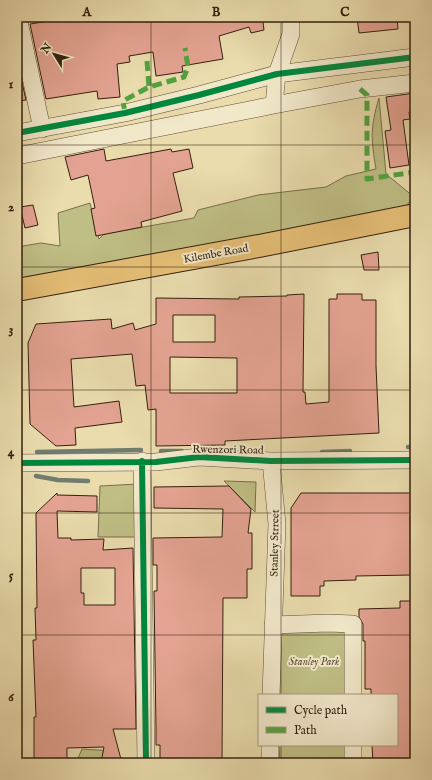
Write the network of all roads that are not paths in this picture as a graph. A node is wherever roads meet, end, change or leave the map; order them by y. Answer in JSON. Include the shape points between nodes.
{"nodes":[{"id":1,"x":18,"y":17,"type":"edge"},
{"id":2,"x":291,"y":17,"type":"edge"},
{"id":3,"x":415,"y":57,"type":"edge"},
{"id":4,"x":277,"y":74,"type":"junction"},
{"id":5,"x":415,"y":83,"type":"edge"},
{"id":6,"x":274,"y":105,"type":"junction"},
{"id":7,"x":42,"y":129,"type":"junction"},
{"id":8,"x":17,"y":133,"type":"edge"},
{"id":9,"x":17,"y":156,"type":"edge"},
{"id":10,"x":415,"y":215,"type":"edge"},
{"id":11,"x":17,"y":290,"type":"edge"},
{"id":12,"x":415,"y":460,"type":"edge"},
{"id":13,"x":272,"y":461,"type":"junction"},
{"id":14,"x":142,"y":462,"type":"junction"},
{"id":15,"x":17,"y":463,"type":"edge"},
{"id":16,"x":273,"y":625,"type":"junction"},
{"id":17,"x":271,"y":694,"type":"edge"},
{"id":18,"x":353,"y":694,"type":"edge"},
{"id":19,"x":270,"y":746,"type":"edge"},
{"id":20,"x":353,"y":746,"type":"edge"},
{"id":21,"x":146,"y":763,"type":"edge"},
{"id":22,"x":270,"y":763,"type":"edge"},
{"id":23,"x":353,"y":763,"type":"edge"}],
"edges":[{"from":1,"to":7,"type":"street"},
{"from":2,"to":4,"type":"street","via":[[291,34]]},
{"from":3,"to":4,"type":"street"},
{"from":4,"to":6,"type":"street"},
{"from":4,"to":7,"type":"street","via":[[199,96]]},
{"from":5,"to":6,"type":"street","via":[[360,89]]},
{"from":6,"to":9,"type":"street"},
{"from":7,"to":8,"type":"street"},
{"from":10,"to":11,"type":"main road","name":"Kilembe Road"},
{"from":12,"to":13,"type":"street","name":"Rwenzori Road"},
{"from":13,"to":14,"type":"street","name":"Rwenzori Road","via":[[199,457]]},
{"from":13,"to":16,"type":"street","name":"Stanley Strreet","via":[[277,524]]},
{"from":14,"to":15,"type":"street","name":"Rwenzori Road"},
{"from":14,"to":21,"type":"street"},
{"from":16,"to":17,"type":"street","name":"Stanley Strreet"},
{"from":16,"to":18,"type":"street","via":[[353,624]]},
{"from":19,"to":22,"type":"street"},
{"from":20,"to":23,"type":"street"}]}
